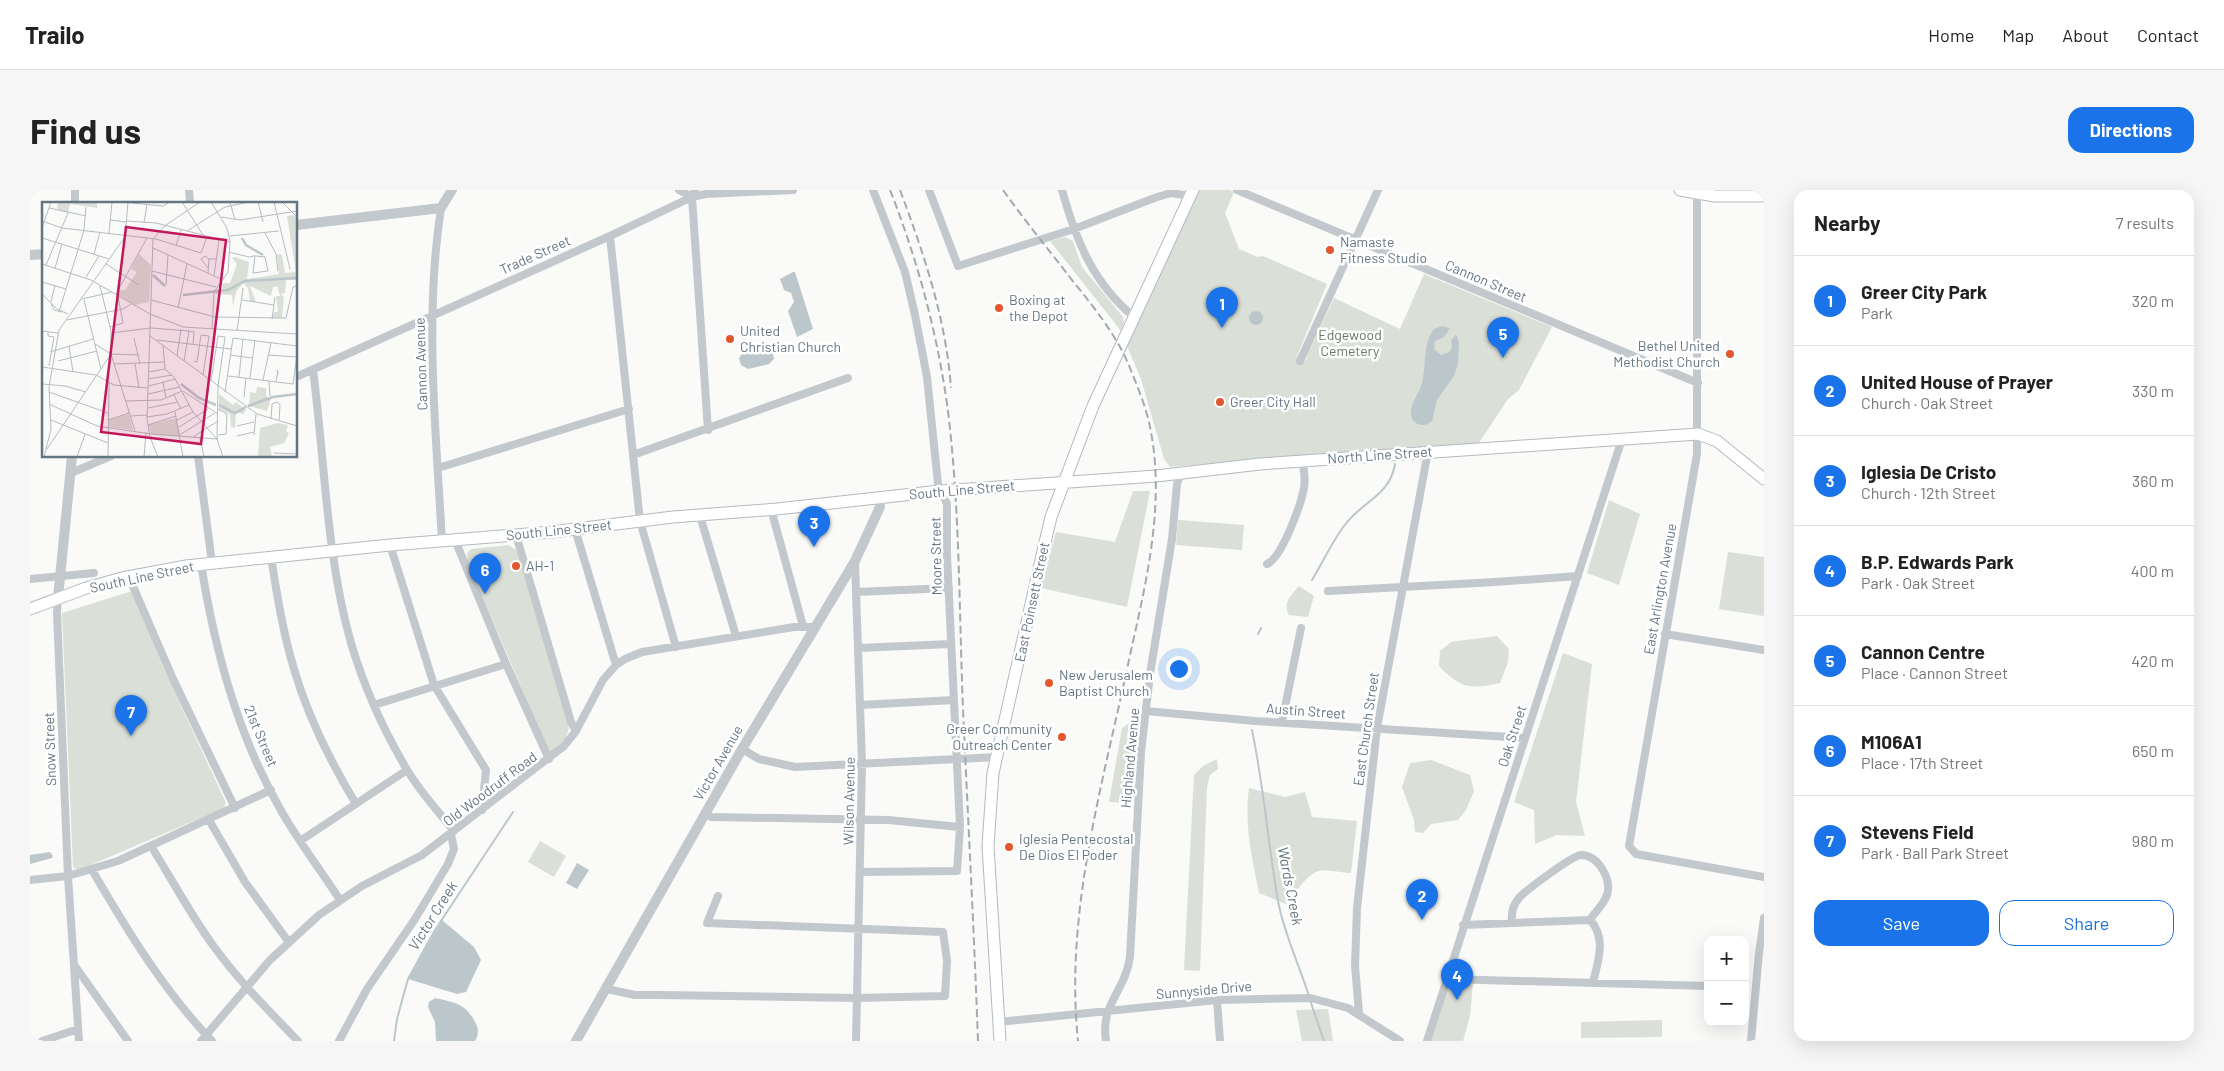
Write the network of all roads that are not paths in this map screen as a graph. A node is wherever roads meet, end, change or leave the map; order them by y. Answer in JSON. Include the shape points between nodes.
{"nodes":[{"id":1,"x":452,"y":190,"type":"edge"},
{"id":2,"x":679,"y":190,"type":"edge"},
{"id":3,"x":793,"y":190,"type":"edge"},
{"id":4,"x":873,"y":190,"type":"edge"},
{"id":5,"x":928,"y":190,"type":"edge"},
{"id":6,"x":1062,"y":190,"type":"edge"},
{"id":7,"x":1237,"y":190,"type":"edge"},
{"id":8,"x":1378,"y":190,"type":"edge"},
{"id":9,"x":1680,"y":190,"type":"edge"},
{"id":10,"x":1697,"y":192,"type":"edge"},
{"id":11,"x":694,"y":193,"type":"edge"},
{"id":12,"x":1192,"y":193,"type":"edge"},
{"id":13,"x":1764,"y":196,"type":"edge"},
{"id":14,"x":441,"y":208,"type":"junction"},
{"id":15,"x":298,"y":225,"type":"edge"},
{"id":16,"x":1074,"y":229,"type":"junction"},
{"id":17,"x":610,"y":236,"type":"junction"},
{"id":18,"x":1355,"y":240,"type":"junction"},
{"id":19,"x":433,"y":315,"type":"junction"},
{"id":20,"x":1134,"y":317,"type":"junction"},
{"id":21,"x":1300,"y":361,"type":"dead end"},
{"id":22,"x":312,"y":370,"type":"junction"},
{"id":23,"x":298,"y":376,"type":"edge"},
{"id":24,"x":848,"y":378,"type":"dead end"},
{"id":25,"x":1698,"y":383,"type":"junction"},
{"id":26,"x":629,"y":409,"type":"junction"},
{"id":27,"x":708,"y":430,"type":"junction"},
{"id":28,"x":1698,"y":434,"type":"junction"},
{"id":29,"x":1622,"y":439,"type":"junction"},
{"id":30,"x":1428,"y":451,"type":"junction"},
{"id":31,"x":633,"y":455,"type":"junction"},
{"id":32,"x":72,"y":458,"type":"edge"},
{"id":33,"x":106,"y":458,"type":"edge"},
{"id":34,"x":198,"y":458,"type":"edge"},
{"id":35,"x":1303,"y":460,"type":"junction"},
{"id":36,"x":438,"y":468,"type":"junction"},
{"id":37,"x":71,"y":473,"type":"junction"},
{"id":38,"x":1181,"y":473,"type":"junction"},
{"id":39,"x":1764,"y":479,"type":"edge"},
{"id":40,"x":1063,"y":482,"type":"junction"},
{"id":41,"x":940,"y":491,"type":"junction"},
{"id":42,"x":879,"y":498,"type":"junction"},
{"id":43,"x":771,"y":509,"type":"junction"},
{"id":44,"x":700,"y":516,"type":"junction"},
{"id":45,"x":640,"y":521,"type":"junction"},
{"id":46,"x":576,"y":529,"type":"junction"},
{"id":47,"x":516,"y":535,"type":"junction"},
{"id":48,"x":455,"y":540,"type":"junction"},
{"id":49,"x":442,"y":541,"type":"junction"},
{"id":50,"x":390,"y":545,"type":"junction"},
{"id":51,"x":333,"y":552,"type":"junction"},
{"id":52,"x":271,"y":557,"type":"junction"},
{"id":53,"x":855,"y":560,"type":"junction"},
{"id":54,"x":207,"y":564,"type":"junction"},
{"id":55,"x":1267,"y":564,"type":"dead end"},
{"id":56,"x":94,"y":573,"type":"dead end"},
{"id":57,"x":60,"y":576,"type":"junction"},
{"id":58,"x":1578,"y":576,"type":"junction"},
{"id":59,"x":130,"y":577,"type":"junction"},
{"id":60,"x":30,"y":579,"type":"edge"},
{"id":61,"x":949,"y":588,"type":"junction"},
{"id":62,"x":1403,"y":588,"type":"junction"},
{"id":63,"x":1328,"y":591,"type":"dead end"},
{"id":64,"x":856,"y":592,"type":"junction"},
{"id":65,"x":58,"y":598,"type":"junction"},
{"id":66,"x":30,"y":609,"type":"edge"},
{"id":67,"x":803,"y":626,"type":"junction"},
{"id":68,"x":815,"y":627,"type":"junction"},
{"id":69,"x":1301,"y":628,"type":"dead end"},
{"id":70,"x":1665,"y":634,"type":"junction"},
{"id":71,"x":736,"y":636,"type":"junction"},
{"id":72,"x":951,"y":644,"type":"junction"},
{"id":73,"x":676,"y":647,"type":"junction"},
{"id":74,"x":858,"y":648,"type":"junction"},
{"id":75,"x":1764,"y":650,"type":"edge"},
{"id":76,"x":506,"y":664,"type":"junction"},
{"id":77,"x":616,"y":665,"type":"junction"},
{"id":78,"x":434,"y":685,"type":"junction"},
{"id":79,"x":954,"y":700,"type":"junction"},
{"id":80,"x":374,"y":705,"type":"junction"},
{"id":81,"x":860,"y":705,"type":"junction"},
{"id":82,"x":1146,"y":711,"type":"junction"},
{"id":83,"x":1282,"y":722,"type":"junction"},
{"id":84,"x":1377,"y":728,"type":"junction"},
{"id":85,"x":576,"y":731,"type":"junction"},
{"id":86,"x":1525,"y":738,"type":"junction"},
{"id":87,"x":742,"y":749,"type":"junction"},
{"id":88,"x":998,"y":756,"type":"junction"},
{"id":89,"x":956,"y":758,"type":"junction"},
{"id":90,"x":549,"y":759,"type":"junction"},
{"id":91,"x":862,"y":764,"type":"junction"},
{"id":92,"x":407,"y":770,"type":"junction"},
{"id":93,"x":271,"y":790,"type":"junction"},
{"id":94,"x":356,"y":804,"type":"junction"},
{"id":95,"x":235,"y":808,"type":"junction"},
{"id":96,"x":482,"y":810,"type":"junction"},
{"id":97,"x":705,"y":813,"type":"junction"},
{"id":98,"x":209,"y":820,"type":"junction"},
{"id":99,"x":861,"y":820,"type":"junction"},
{"id":100,"x":960,"y":827,"type":"junction"},
{"id":101,"x":453,"y":832,"type":"junction"},
{"id":102,"x":300,"y":841,"type":"junction"},
{"id":103,"x":151,"y":846,"type":"junction"},
{"id":104,"x":92,"y":870,"type":"junction"},
{"id":105,"x":860,"y":872,"type":"junction"},
{"id":106,"x":68,"y":876,"type":"junction"},
{"id":107,"x":1764,"y":876,"type":"edge"},
{"id":108,"x":30,"y":880,"type":"edge"},
{"id":109,"x":718,"y":896,"type":"dead end"},
{"id":110,"x":340,"y":900,"type":"junction"},
{"id":111,"x":1764,"y":918,"type":"edge"},
{"id":112,"x":1590,"y":920,"type":"junction"},
{"id":113,"x":1512,"y":923,"type":"junction"},
{"id":114,"x":1463,"y":925,"type":"junction"},
{"id":115,"x":858,"y":930,"type":"junction"},
{"id":116,"x":288,"y":941,"type":"junction"},
{"id":117,"x":73,"y":964,"type":"junction"},
{"id":118,"x":1446,"y":979,"type":"junction"},
{"id":119,"x":1592,"y":982,"type":"junction"},
{"id":120,"x":1704,"y":986,"type":"edge"},
{"id":121,"x":246,"y":987,"type":"junction"},
{"id":122,"x":607,"y":989,"type":"junction"},
{"id":123,"x":856,"y":998,"type":"junction"},
{"id":124,"x":1217,"y":1000,"type":"junction"},
{"id":125,"x":1107,"y":1012,"type":"junction"},
{"id":126,"x":1359,"y":1014,"type":"junction"},
{"id":127,"x":998,"y":1022,"type":"junction"},
{"id":128,"x":78,"y":1029,"type":"junction"},
{"id":129,"x":206,"y":1039,"type":"edge"},
{"id":130,"x":42,"y":1041,"type":"edge"},
{"id":131,"x":79,"y":1041,"type":"edge"},
{"id":132,"x":128,"y":1041,"type":"edge"},
{"id":133,"x":298,"y":1041,"type":"edge"},
{"id":134,"x":339,"y":1041,"type":"edge"},
{"id":135,"x":576,"y":1041,"type":"edge"},
{"id":136,"x":856,"y":1041,"type":"edge"},
{"id":137,"x":1000,"y":1041,"type":"edge"},
{"id":138,"x":1106,"y":1041,"type":"edge"},
{"id":139,"x":1220,"y":1041,"type":"edge"},
{"id":140,"x":1400,"y":1041,"type":"edge"},
{"id":141,"x":1427,"y":1041,"type":"edge"},
{"id":142,"x":1751,"y":1041,"type":"edge"}],
"edges":[{"from":1,"to":14,"type":"street","name":"Cannon Avenue"},
{"from":2,"to":11,"type":"street"},
{"from":3,"to":11,"type":"street","name":"Trade Street"},
{"from":4,"to":41,"type":"street","name":"Moore Street","via":[[900,259],[915,315]]},
{"from":5,"to":16,"type":"street","via":[[958,266]]},
{"from":6,"to":16,"type":"street"},
{"from":7,"to":18,"type":"street","name":"Cannon Street"},
{"from":8,"to":18,"type":"street"},
{"from":9,"to":10,"type":"main road"},
{"from":10,"to":13,"type":"main road","via":[[1714,196]]},
{"from":10,"to":25,"type":"street","name":"East Arlington Avenue"},
{"from":11,"to":17,"type":"street","name":"Trade Street"},
{"from":11,"to":27,"type":"street"},
{"from":12,"to":16,"type":"street","via":[[1164,195]]},
{"from":12,"to":20,"type":"main road","name":"East Poinsett Street"},
{"from":14,"to":15,"type":"street"},
{"from":14,"to":19,"type":"street","name":"Cannon Avenue","via":[[435,251]]},
{"from":16,"to":20,"type":"street","via":[[1091,269]]},
{"from":17,"to":19,"type":"street","name":"Trade Street"},
{"from":17,"to":26,"type":"street"},
{"from":18,"to":21,"type":"street"},
{"from":18,"to":25,"type":"street","name":"Cannon Street"},
{"from":19,"to":22,"type":"street","name":"Trade Street"},
{"from":19,"to":36,"type":"street","name":"Cannon Avenue"},
{"from":20,"to":40,"type":"main road","name":"East Poinsett Street"},
{"from":22,"to":23,"type":"street","name":"Trade Street"},
{"from":22,"to":51,"type":"street"},
{"from":24,"to":27,"type":"street"},
{"from":25,"to":28,"type":"street","name":"East Arlington Avenue"},
{"from":26,"to":31,"type":"street"},
{"from":26,"to":36,"type":"street"},
{"from":27,"to":31,"type":"street"},
{"from":28,"to":29,"type":"main road","name":"North Line Street"},
{"from":28,"to":39,"type":"main road","via":[[1718,441]]},
{"from":28,"to":70,"type":"street","name":"East Arlington Avenue"},
{"from":29,"to":30,"type":"main road","name":"North Line Street"},
{"from":29,"to":58,"type":"street","name":"Oak Street"},
{"from":30,"to":35,"type":"main road","name":"North Line Street"},
{"from":30,"to":62,"type":"street","name":"East Church Street"},
{"from":31,"to":45,"type":"street"},
{"from":32,"to":37,"type":"street","name":"Snow Street"},
{"from":33,"to":37,"type":"street"},
{"from":34,"to":54,"type":"street","name":"21st Street"},
{"from":35,"to":38,"type":"main road","name":"North Line Street"},
{"from":35,"to":55,"type":"street","via":[[1304,486],[1298,507],[1277,556]]},
{"from":36,"to":49,"type":"street","name":"Cannon Avenue"},
{"from":37,"to":57,"type":"street","name":"Snow Street"},
{"from":38,"to":40,"type":"main road","name":"North Line Street"},
{"from":38,"to":82,"type":"street","name":"Highland Avenue"},
{"from":40,"to":41,"type":"main road","name":"South Line Street"},
{"from":40,"to":88,"type":"main road","name":"East Poinsett Street","via":[[1051,517]]},
{"from":41,"to":42,"type":"main road","name":"South Line Street"},
{"from":41,"to":61,"type":"street","name":"Moore Street","via":[[947,504]]},
{"from":42,"to":43,"type":"main road","name":"South Line Street"},
{"from":42,"to":53,"type":"street","name":"Victor Avenue","via":[[880,507]]},
{"from":43,"to":44,"type":"main road","name":"South Line Street"},
{"from":43,"to":67,"type":"street"},
{"from":44,"to":45,"type":"main road","name":"South Line Street"},
{"from":44,"to":71,"type":"street"},
{"from":45,"to":46,"type":"main road","name":"South Line Street"},
{"from":45,"to":73,"type":"street"},
{"from":46,"to":47,"type":"main road","name":"South Line Street"},
{"from":46,"to":77,"type":"street"},
{"from":47,"to":48,"type":"main road","name":"South Line Street"},
{"from":47,"to":85,"type":"street"},
{"from":48,"to":49,"type":"main road","name":"South Line Street"},
{"from":48,"to":76,"type":"street"},
{"from":49,"to":50,"type":"main road","name":"South Line Street"},
{"from":50,"to":51,"type":"main road","name":"South Line Street"},
{"from":50,"to":78,"type":"street"},
{"from":51,"to":52,"type":"main road","name":"South Line Street"},
{"from":51,"to":80,"type":"street","via":[[351,643]]},
{"from":52,"to":54,"type":"main road","name":"South Line Street"},
{"from":52,"to":94,"type":"street","via":[[286,642],[299,687],[328,756]]},
{"from":53,"to":64,"type":"street","name":"Wilson Avenue"},
{"from":53,"to":68,"type":"street","name":"Victor Avenue"},
{"from":54,"to":59,"type":"main road","name":"South Line Street"},
{"from":54,"to":93,"type":"street","name":"21st Street","via":[[225,681],[243,732]]},
{"from":56,"to":57,"type":"street"},
{"from":57,"to":60,"type":"street"},
{"from":57,"to":65,"type":"street","name":"Snow Street"},
{"from":58,"to":62,"type":"street"},
{"from":58,"to":86,"type":"street","name":"Oak Street"},
{"from":59,"to":65,"type":"main road","name":"South Line Street"},
{"from":59,"to":95,"type":"street","via":[[170,672]]},
{"from":61,"to":64,"type":"street"},
{"from":61,"to":72,"type":"street","name":"Moore Street"},
{"from":62,"to":63,"type":"street"},
{"from":62,"to":84,"type":"street","name":"East Church Street"},
{"from":64,"to":74,"type":"street","name":"Wilson Avenue"},
{"from":65,"to":66,"type":"main road","name":"South Line Street"},
{"from":65,"to":106,"type":"street","name":"Snow Street"},
{"from":67,"to":68,"type":"street","name":"Old Woodruff Road"},
{"from":67,"to":71,"type":"street","name":"Old Woodruff Road"},
{"from":68,"to":87,"type":"street","name":"Victor Avenue"},
{"from":69,"to":83,"type":"street"},
{"from":70,"to":75,"type":"street"},
{"from":70,"to":107,"type":"street","name":"East Arlington Avenue","via":[[1630,849],[1636,854]]},
{"from":71,"to":73,"type":"street","name":"Old Woodruff Road"},
{"from":72,"to":74,"type":"street"},
{"from":72,"to":79,"type":"street","name":"Moore Street"},
{"from":73,"to":77,"type":"street","name":"Old Woodruff Road","via":[[636,654]]},
{"from":74,"to":81,"type":"street","name":"Wilson Avenue"},
{"from":76,"to":78,"type":"street"},
{"from":76,"to":90,"type":"street"},
{"from":77,"to":85,"type":"street","name":"Old Woodruff Road","via":[[599,687]]},
{"from":78,"to":80,"type":"street"},
{"from":78,"to":96,"type":"street","via":[[486,770]]},
{"from":79,"to":81,"type":"street"},
{"from":79,"to":89,"type":"street","name":"Moore Street"},
{"from":80,"to":92,"type":"street"},
{"from":81,"to":91,"type":"street","name":"Wilson Avenue"},
{"from":82,"to":83,"type":"street","name":"Austin Street"},
{"from":82,"to":125,"type":"street","name":"Highland Avenue","via":[[1130,957],[1122,986]]},
{"from":83,"to":84,"type":"street","name":"Austin Street"},
{"from":84,"to":86,"type":"street","name":"Austin Street"},
{"from":84,"to":126,"type":"street","name":"East Church Street","via":[[1357,908],[1355,966]]},
{"from":85,"to":90,"type":"street","name":"Old Woodruff Road"},
{"from":86,"to":114,"type":"street","name":"Oak Street"},
{"from":87,"to":91,"type":"street","via":[[783,766]]},
{"from":87,"to":97,"type":"street","name":"Victor Avenue"},
{"from":88,"to":89,"type":"street"},
{"from":88,"to":127,"type":"main road","name":"East Poinsett Street","via":[[990,799],[988,846]]},
{"from":89,"to":91,"type":"street"},
{"from":89,"to":100,"type":"street","name":"Moore Street"},
{"from":90,"to":96,"type":"street","name":"Old Woodruff Road"},
{"from":91,"to":99,"type":"street","name":"Wilson Avenue"},
{"from":92,"to":94,"type":"street"},
{"from":92,"to":101,"type":"street"},
{"from":93,"to":95,"type":"street"},
{"from":93,"to":102,"type":"street","name":"21st Street"},
{"from":94,"to":102,"type":"street"},
{"from":95,"to":98,"type":"street"},
{"from":96,"to":101,"type":"street","name":"Old Woodruff Road"},
{"from":97,"to":99,"type":"street","via":[[711,817]]},
{"from":97,"to":122,"type":"street","name":"Victor Avenue"},
{"from":98,"to":103,"type":"street"},
{"from":98,"to":116,"type":"street","via":[[245,882]]},
{"from":99,"to":100,"type":"street","via":[[912,821]]},
{"from":99,"to":105,"type":"street","name":"Wilson Avenue"},
{"from":100,"to":105,"type":"street","name":"Moore Street","via":[[957,871]]},
{"from":101,"to":110,"type":"street","name":"Old Woodruff Road","via":[[422,855]]},
{"from":101,"to":134,"type":"street","via":[[454,849],[448,864],[367,989]]},
{"from":102,"to":110,"type":"street","name":"21st Street"},
{"from":103,"to":104,"type":"street"},
{"from":103,"to":121,"type":"street","via":[[197,923]]},
{"from":104,"to":106,"type":"street"},
{"from":104,"to":129,"type":"street","via":[[138,945]]},
{"from":105,"to":115,"type":"street","name":"Wilson Avenue"},
{"from":106,"to":108,"type":"street"},
{"from":106,"to":117,"type":"street","name":"Snow Street"},
{"from":109,"to":115,"type":"street","via":[[706,924]]},
{"from":110,"to":116,"type":"street","name":"Old Woodruff Road"},
{"from":111,"to":142,"type":"street","via":[[1751,988]]},
{"from":112,"to":113,"type":"street"},
{"from":112,"to":113,"type":"street","via":[[1604,901],[1608,887],[1597,862],[1580,855],[1535,883],[1518,899]]},
{"from":112,"to":119,"type":"street","via":[[1600,941]]},
{"from":113,"to":114,"type":"street"},
{"from":114,"to":118,"type":"street","name":"Oak Street"},
{"from":115,"to":123,"type":"street","name":"Wilson Avenue"},
{"from":115,"to":123,"type":"street","via":[[943,932],[947,961],[945,996]]},
{"from":116,"to":121,"type":"street","name":"Old Woodruff Road"},
{"from":117,"to":128,"type":"street","name":"Snow Street"},
{"from":117,"to":132,"type":"street"},
{"from":118,"to":119,"type":"street"},
{"from":118,"to":141,"type":"street","name":"Oak Street"},
{"from":119,"to":120,"type":"street"},
{"from":121,"to":129,"type":"street","name":"Old Woodruff Road"},
{"from":121,"to":133,"type":"street"},
{"from":122,"to":123,"type":"street","via":[[660,996]]},
{"from":122,"to":135,"type":"street","name":"Victor Avenue"},
{"from":123,"to":136,"type":"street","name":"Wilson Avenue"},
{"from":124,"to":125,"type":"street","name":"Sunnyside Drive"},
{"from":124,"to":126,"type":"street","name":"Sunnyside Drive","via":[[1311,998],[1336,1003]]},
{"from":124,"to":139,"type":"street"},
{"from":125,"to":127,"type":"street","name":"Sunnyside Drive"},
{"from":125,"to":138,"type":"street","name":"Highland Avenue","via":[[1104,1020]]},
{"from":126,"to":140,"type":"street","name":"Sunnyside Drive"},
{"from":127,"to":137,"type":"main road","name":"East Poinsett Street"},
{"from":128,"to":130,"type":"street"},
{"from":128,"to":131,"type":"street","name":"Snow Street"}]}
